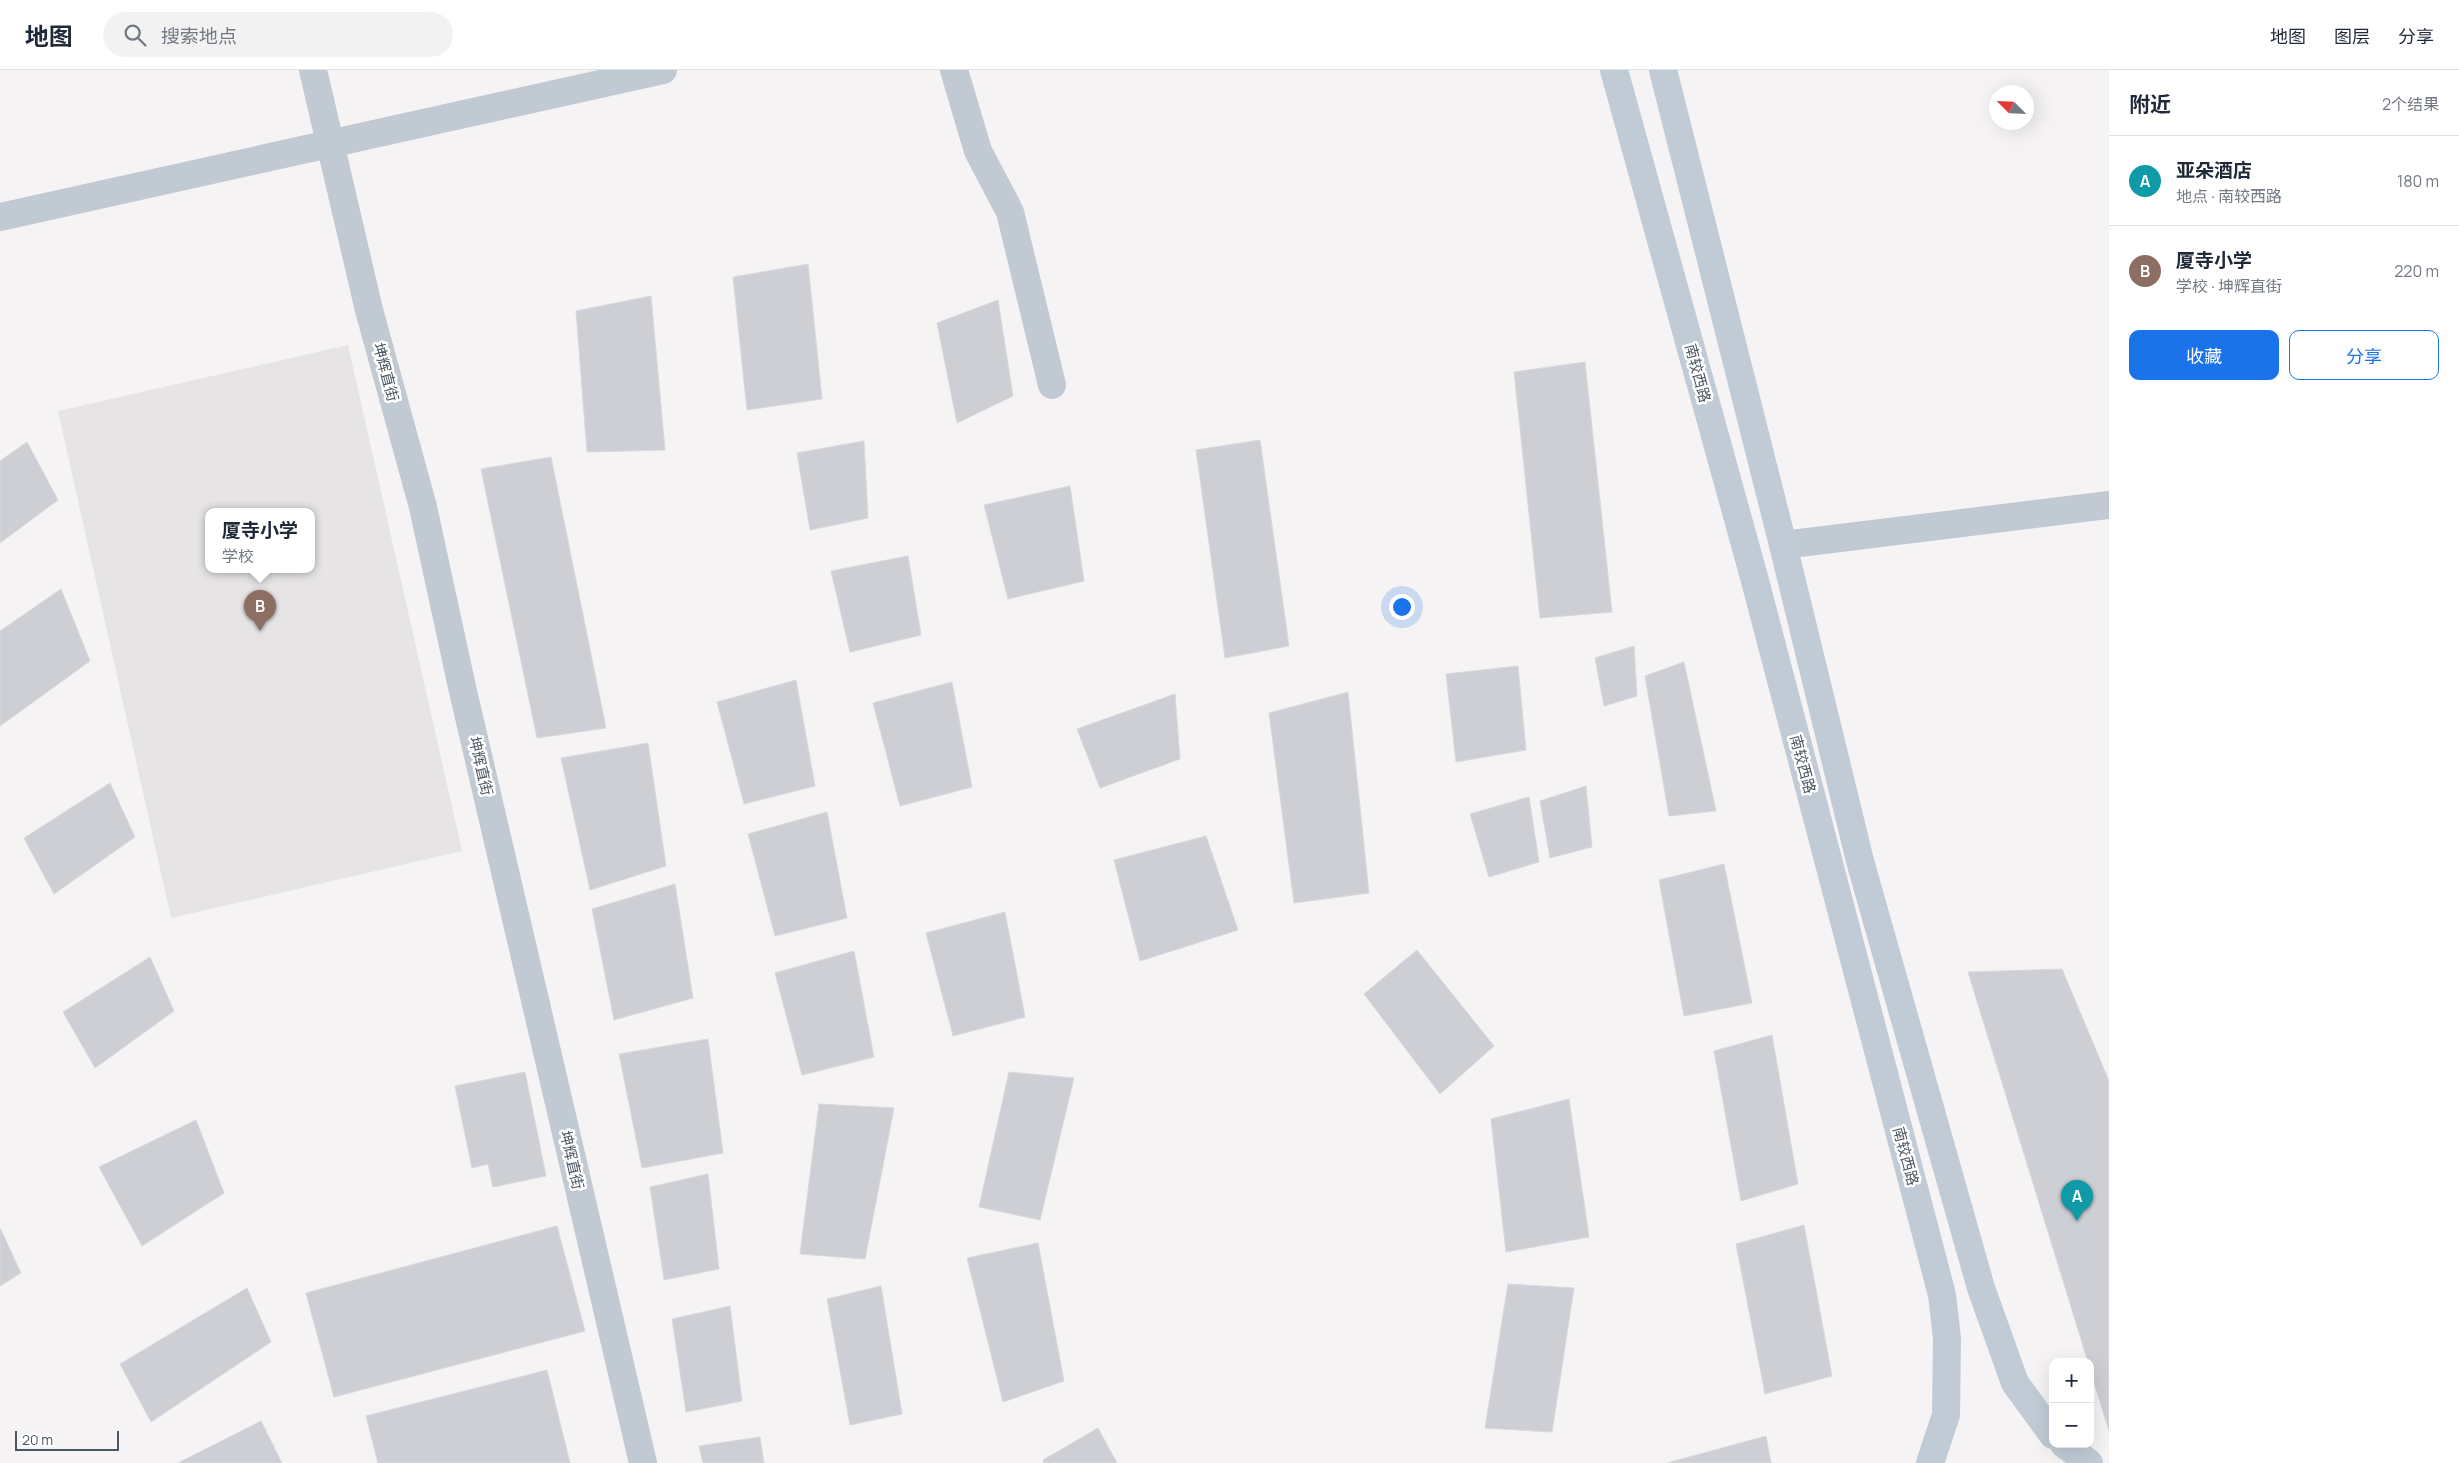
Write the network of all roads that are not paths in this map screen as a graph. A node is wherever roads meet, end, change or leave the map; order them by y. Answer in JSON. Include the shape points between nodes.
{"nodes":[{"id":1,"x":313,"y":70,"type":"edge"},
{"id":2,"x":663,"y":70,"type":"edge"},
{"id":3,"x":954,"y":70,"type":"edge"},
{"id":4,"x":1614,"y":70,"type":"edge"},
{"id":5,"x":1663,"y":70,"type":"edge"},
{"id":6,"x":330,"y":144,"type":"junction"},
{"id":7,"x":0,"y":217,"type":"edge"},
{"id":8,"x":1052,"y":385,"type":"dead end"},
{"id":9,"x":2109,"y":505,"type":"edge"},
{"id":10,"x":1783,"y":544,"type":"junction"},
{"id":11,"x":2049,"y":1430,"type":"edge"},
{"id":12,"x":2069,"y":1448,"type":"edge"},
{"id":13,"x":643,"y":1463,"type":"edge"},
{"id":14,"x":1930,"y":1463,"type":"edge"},
{"id":15,"x":2089,"y":1463,"type":"edge"}],
"edges":[{"from":1,"to":6,"type":"street","name":"坤辉直街"},
{"from":2,"to":6,"type":"street"},
{"from":3,"to":8,"type":"street","via":[[978,151],[1010,212]]},
{"from":4,"to":14,"type":"main road","name":"南较西路","via":[[1754,577],[1942,1295],[1947,1338],[1946,1415]]},
{"from":5,"to":10,"type":"main road"},
{"from":6,"to":7,"type":"street"},
{"from":6,"to":13,"type":"street","name":"坤辉直街","via":[[369,310],[423,507]]},
{"from":9,"to":10,"type":"street"},
{"from":10,"to":11,"type":"main road","via":[[1860,861],[1982,1288],[2015,1383]]},
{"from":12,"to":15,"type":"main road"}]}
